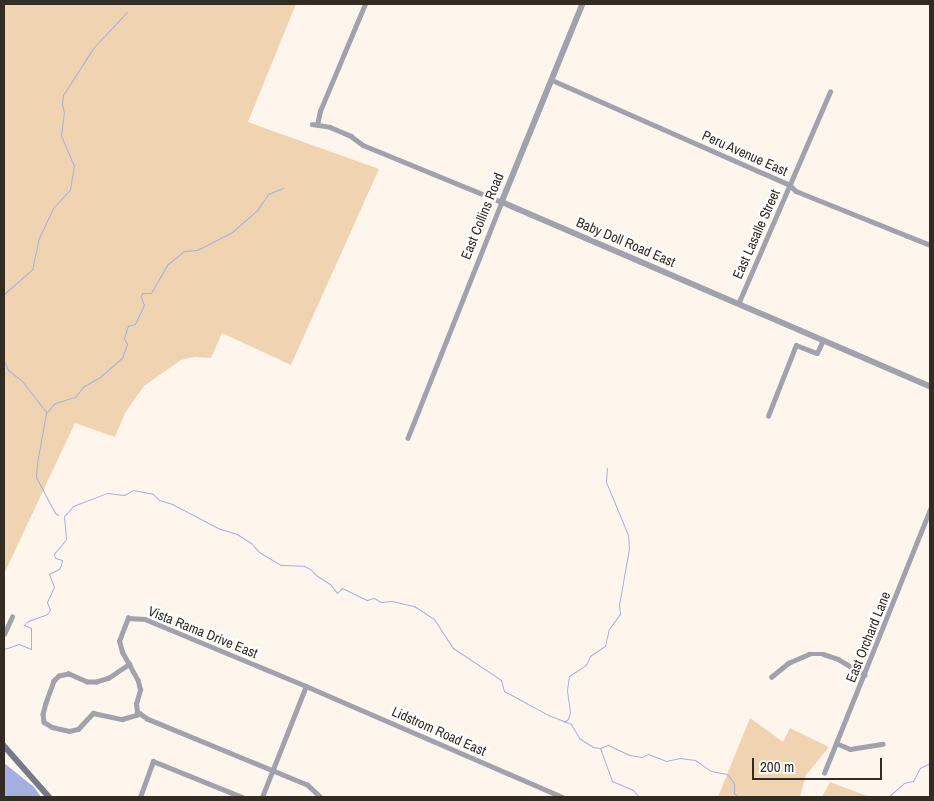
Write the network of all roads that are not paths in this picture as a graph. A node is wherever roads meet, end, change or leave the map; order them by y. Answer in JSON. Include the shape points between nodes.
{"nodes":[{"id":1,"x":365,"y":4,"type":"edge"},
{"id":2,"x":582,"y":4,"type":"edge"},
{"id":3,"x":552,"y":80,"type":"junction"},
{"id":4,"x":830,"y":92,"type":"dead end"},
{"id":5,"x":790,"y":185,"type":"junction"},
{"id":6,"x":502,"y":202,"type":"junction"},
{"id":7,"x":930,"y":245,"type":"edge"},
{"id":8,"x":739,"y":302,"type":"junction"},
{"id":9,"x":822,"y":340,"type":"junction"},
{"id":10,"x":930,"y":386,"type":"edge"},
{"id":11,"x":768,"y":416,"type":"dead end"},
{"id":12,"x":408,"y":438,"type":"dead end"},
{"id":13,"x":930,"y":509,"type":"edge"},
{"id":14,"x":12,"y":617,"type":"dead end"},
{"id":15,"x":4,"y":634,"type":"edge"},
{"id":16,"x":130,"y":664,"type":"junction"},
{"id":17,"x":866,"y":675,"type":"junction"},
{"id":18,"x":771,"y":677,"type":"dead end"},
{"id":19,"x":306,"y":686,"type":"junction"},
{"id":20,"x":140,"y":714,"type":"junction"},
{"id":21,"x":836,"y":743,"type":"junction"},
{"id":22,"x":883,"y":744,"type":"dead end"},
{"id":23,"x":4,"y":746,"type":"edge"},
{"id":24,"x":273,"y":770,"type":"junction"},
{"id":25,"x":824,"y":773,"type":"dead end"},
{"id":26,"x":49,"y":797,"type":"edge"},
{"id":27,"x":140,"y":797,"type":"edge"},
{"id":28,"x":242,"y":797,"type":"edge"},
{"id":29,"x":262,"y":797,"type":"edge"},
{"id":30,"x":320,"y":797,"type":"edge"},
{"id":31,"x":562,"y":797,"type":"edge"}],
"edges":[{"from":1,"to":6,"type":"street","name":"Baby Doll Road East","via":[[314,124],[330,127],[363,145]]},
{"from":2,"to":3,"type":"street","name":"East Collins Road"},
{"from":3,"to":5,"type":"street","name":"Peru Avenue East"},
{"from":3,"to":6,"type":"street","name":"East Collins Road"},
{"from":4,"to":5,"type":"street","name":"East Lasalle Street"},
{"from":5,"to":7,"type":"street","name":"Peru Avenue East","via":[[796,191]]},
{"from":5,"to":8,"type":"street","name":"East Lasalle Street"},
{"from":6,"to":8,"type":"street","name":"Baby Doll Road East"},
{"from":6,"to":12,"type":"street","name":"East Collins Road"},
{"from":8,"to":9,"type":"street","name":"Baby Doll Road East"},
{"from":9,"to":10,"type":"street","name":"Baby Doll Road East"},
{"from":9,"to":11,"type":"street","via":[[817,353],[796,345]]},
{"from":13,"to":17,"type":"street","name":"East Orchard Lane"},
{"from":14,"to":15,"type":"street"},
{"from":16,"to":19,"type":"street","name":"Vista Rama Drive East","via":[[119,641],[128,618],[145,619]]},
{"from":16,"to":20,"type":"street","name":"Vista Rama Drive East","via":[[140,690],[136,704]]},
{"from":16,"to":20,"type":"street","via":[[97,682],[87,682],[68,674],[60,676],[54,681],[46,704],[44,722],[69,731],[78,729],[93,713],[122,719]]},
{"from":17,"to":18,"type":"street","via":[[838,659],[809,654],[788,663]]},
{"from":17,"to":21,"type":"street","name":"East Orchard Lane"},
{"from":19,"to":24,"type":"street"},
{"from":19,"to":31,"type":"street","name":"Lidstrom Road East"},
{"from":20,"to":24,"type":"street"},
{"from":21,"to":22,"type":"street","via":[[850,749]]},
{"from":21,"to":25,"type":"street","name":"East Orchard Lane"},
{"from":23,"to":26,"type":"main road"},
{"from":24,"to":29,"type":"street"},
{"from":24,"to":30,"type":"street","via":[[307,785]]},
{"from":27,"to":28,"type":"street","via":[[153,761]]}]}
